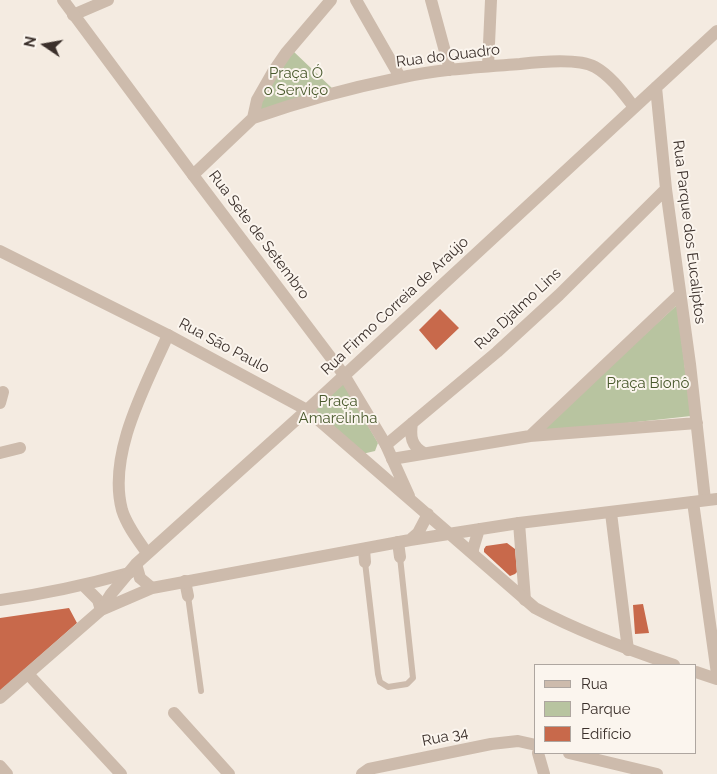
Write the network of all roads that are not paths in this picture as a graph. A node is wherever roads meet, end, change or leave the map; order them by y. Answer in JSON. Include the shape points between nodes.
{"nodes":[{"id":1,"x":63,"y":0,"type":"edge"},
{"id":2,"x":108,"y":0,"type":"edge"},
{"id":3,"x":331,"y":0,"type":"edge"},
{"id":4,"x":356,"y":0,"type":"edge"},
{"id":5,"x":431,"y":0,"type":"edge"},
{"id":6,"x":491,"y":0,"type":"edge"},
{"id":7,"x":74,"y":15,"type":"junction"},
{"id":8,"x":717,"y":31,"type":"edge"},
{"id":9,"x":488,"y":66,"type":"junction"},
{"id":10,"x":450,"y":70,"type":"junction"},
{"id":11,"x":400,"y":77,"type":"junction"},
{"id":12,"x":656,"y":87,"type":"junction"},
{"id":13,"x":634,"y":107,"type":"junction"},
{"id":14,"x":254,"y":118,"type":"junction"},
{"id":15,"x":193,"y":176,"type":"junction"},
{"id":16,"x":666,"y":188,"type":"junction"},
{"id":17,"x":0,"y":251,"type":"edge"},
{"id":18,"x":680,"y":294,"type":"junction"},
{"id":19,"x":168,"y":335,"type":"junction"},
{"id":20,"x":344,"y":374,"type":"junction"},
{"id":21,"x":306,"y":410,"type":"junction"},
{"id":22,"x":412,"y":423,"type":"junction"},
{"id":23,"x":697,"y":423,"type":"junction"},
{"id":24,"x":530,"y":436,"type":"junction"},
{"id":25,"x":386,"y":445,"type":"junction"},
{"id":26,"x":20,"y":448,"type":"dead end"},
{"id":27,"x":0,"y":453,"type":"edge"},
{"id":28,"x":424,"y":453,"type":"junction"},
{"id":29,"x":392,"y":458,"type":"junction"},
{"id":30,"x":366,"y":461,"type":"junction"},
{"id":31,"x":411,"y":501,"type":"junction"},
{"id":32,"x":705,"y":501,"type":"edge"},
{"id":33,"x":611,"y":513,"type":"junction"},
{"id":34,"x":428,"y":514,"type":"junction"},
{"id":35,"x":519,"y":523,"type":"junction"},
{"id":36,"x":479,"y":529,"type":"junction"},
{"id":37,"x":451,"y":534,"type":"junction"},
{"id":38,"x":404,"y":541,"type":"junction"},
{"id":39,"x":364,"y":549,"type":"junction"},
{"id":40,"x":148,"y":554,"type":"junction"},
{"id":41,"x":474,"y":554,"type":"junction"},
{"id":42,"x":400,"y":557,"type":"joint"},
{"id":43,"x":366,"y":562,"type":"joint"},
{"id":44,"x":132,"y":568,"type":"junction"},
{"id":45,"x":185,"y":581,"type":"junction"},
{"id":46,"x":84,"y":586,"type":"junction"},
{"id":47,"x":152,"y":588,"type":"junction"},
{"id":48,"x":188,"y":596,"type":"joint"},
{"id":49,"x":0,"y":600,"type":"edge"},
{"id":50,"x":525,"y":600,"type":"junction"},
{"id":51,"x":101,"y":610,"type":"junction"},
{"id":52,"x":628,"y":650,"type":"junction"},
{"id":53,"x":671,"y":664,"type":"edge"},
{"id":54,"x":697,"y":672,"type":"edge"},
{"id":55,"x":28,"y":674,"type":"junction"},
{"id":56,"x":717,"y":674,"type":"edge"},
{"id":57,"x":717,"y":680,"type":"edge"},
{"id":58,"x":201,"y":691,"type":"dead end"},
{"id":59,"x":0,"y":698,"type":"edge"},
{"id":60,"x":174,"y":713,"type":"dead end"},
{"id":61,"x":534,"y":745,"type":"edge"},
{"id":62,"x":538,"y":754,"type":"edge"},
{"id":63,"x":573,"y":754,"type":"edge"},
{"id":64,"x":0,"y":766,"type":"edge"},
{"id":65,"x":7,"y":774,"type":"edge"},
{"id":66,"x":121,"y":774,"type":"edge"},
{"id":67,"x":229,"y":774,"type":"edge"},
{"id":68,"x":362,"y":774,"type":"edge"},
{"id":69,"x":544,"y":774,"type":"edge"},
{"id":70,"x":654,"y":774,"type":"edge"}],
"edges":[{"from":1,"to":7,"type":"street","name":"Rua Sete de Setembro"},
{"from":2,"to":7,"type":"street"},
{"from":3,"to":14,"type":"street","via":[[273,72],[257,100]]},
{"from":4,"to":11,"type":"street"},
{"from":5,"to":10,"type":"street"},
{"from":6,"to":9,"type":"street"},
{"from":7,"to":15,"type":"street","name":"Rua Sete de Setembro"},
{"from":8,"to":12,"type":"street","name":"Rua Firmo Correia de Araújo"},
{"from":9,"to":10,"type":"street","name":"Rua do Quadro"},
{"from":9,"to":13,"type":"street","name":"Rua do Quadro","via":[[546,62],[588,64],[617,86]]},
{"from":10,"to":11,"type":"street","name":"Rua do Quadro"},
{"from":11,"to":14,"type":"street","name":"Rua do Quadro","via":[[300,102]]},
{"from":12,"to":13,"type":"street","name":"Rua Firmo Correia de Araújo"},
{"from":12,"to":16,"type":"street","name":"Rua Parque dos Eucaliptos"},
{"from":13,"to":20,"type":"street","name":"Rua Firmo Correia de Araújo"},
{"from":14,"to":15,"type":"street"},
{"from":15,"to":20,"type":"street","name":"Rua Sete de Setembro"},
{"from":16,"to":18,"type":"street","name":"Rua Parque dos Eucaliptos"},
{"from":16,"to":22,"type":"street","name":"Rua Djalmo Lins","via":[[559,295]]},
{"from":17,"to":19,"type":"street","name":"Rua São Paulo"},
{"from":18,"to":23,"type":"street","name":"Rua Parque dos Eucaliptos"},
{"from":18,"to":24,"type":"street"},
{"from":19,"to":21,"type":"street","name":"Rua São Paulo"},
{"from":19,"to":40,"type":"street","via":[[127,434],[119,471],[118,487],[123,512]]},
{"from":20,"to":21,"type":"street","name":"Rua Firmo Correia de Araújo"},
{"from":20,"to":25,"type":"street","name":"Rua Sete de Setembro"},
{"from":21,"to":30,"type":"street","name":"Rua São Paulo"},
{"from":21,"to":40,"type":"street","name":"Rua Firmo Correia de Araújo"},
{"from":22,"to":25,"type":"street","name":"Rua Djalmo Lins"},
{"from":22,"to":28,"type":"street","via":[[410,436],[414,445]]},
{"from":23,"to":24,"type":"street"},
{"from":23,"to":32,"type":"street","name":"Rua Parque dos Eucaliptos"},
{"from":24,"to":28,"type":"street"},
{"from":25,"to":29,"type":"street","name":"Rua Sete de Setembro"},
{"from":25,"to":30,"type":"street","name":"Rua Djalmo Lins","via":[[381,460]]},
{"from":26,"to":27,"type":"street"},
{"from":28,"to":29,"type":"street"},
{"from":29,"to":31,"type":"street","name":"Rua Sete de Setembro"},
{"from":30,"to":31,"type":"street","name":"Rua São Paulo"},
{"from":31,"to":34,"type":"street","name":"Rua São Paulo"},
{"from":32,"to":33,"type":"street","name":"Rua Firmo Correia de Araújo"},
{"from":32,"to":56,"type":"street","name":"Rua Parque dos Eucaliptos"},
{"from":33,"to":35,"type":"street","name":"Rua Firmo Correia de Araújo"},
{"from":33,"to":52,"type":"street"},
{"from":34,"to":37,"type":"street","name":"Rua São Paulo"},
{"from":34,"to":38,"type":"street","via":[[418,533]]},
{"from":35,"to":36,"type":"street","name":"Rua Firmo Correia de Araújo"},
{"from":35,"to":50,"type":"street"},
{"from":36,"to":37,"type":"street","name":"Rua Firmo Correia de Araújo"},
{"from":36,"to":41,"type":"street"},
{"from":37,"to":38,"type":"street","name":"Rua Firmo Correia de Araújo"},
{"from":37,"to":41,"type":"street","name":"Rua São Paulo"},
{"from":38,"to":39,"type":"street","name":"Rua Firmo Correia de Araújo"},
{"from":38,"to":42,"type":"street"},
{"from":39,"to":43,"type":"street"},
{"from":39,"to":45,"type":"street","name":"Rua Firmo Correia de Araújo"},
{"from":40,"to":44,"type":"street","name":"Rua Firmo Correia de Araújo"},
{"from":41,"to":50,"type":"street","name":"Rua São Paulo"},
{"from":42,"to":43,"type":"lane","via":[[413,678],[407,684],[388,687],[380,682],[378,674]]},
{"from":44,"to":46,"type":"street"},
{"from":44,"to":47,"type":"street"},
{"from":44,"to":51,"type":"street","name":"Rua Firmo Correia de Araújo"},
{"from":45,"to":47,"type":"street","name":"Rua Firmo Correia de Araújo"},
{"from":45,"to":48,"type":"street"},
{"from":46,"to":49,"type":"street"},
{"from":46,"to":51,"type":"street","via":[[98,600]]},
{"from":47,"to":51,"type":"street","name":"Rua Firmo Correia de Araújo"},
{"from":48,"to":58,"type":"lane"},
{"from":50,"to":52,"type":"street","name":"Rua São Paulo","via":[[569,626]]},
{"from":51,"to":55,"type":"street","name":"Rua Firmo Correia de Araújo"},
{"from":52,"to":53,"type":"street","name":"Rua São Paulo"},
{"from":54,"to":57,"type":"street"},
{"from":55,"to":59,"type":"street","name":"Rua Firmo Correia de Araújo"},
{"from":55,"to":66,"type":"street"},
{"from":60,"to":67,"type":"street"},
{"from":61,"to":68,"type":"street","name":"Rua 34","via":[[518,741],[491,744],[369,769]]},
{"from":62,"to":69,"type":"street"},
{"from":63,"to":70,"type":"street"},
{"from":64,"to":65,"type":"street"}]}
